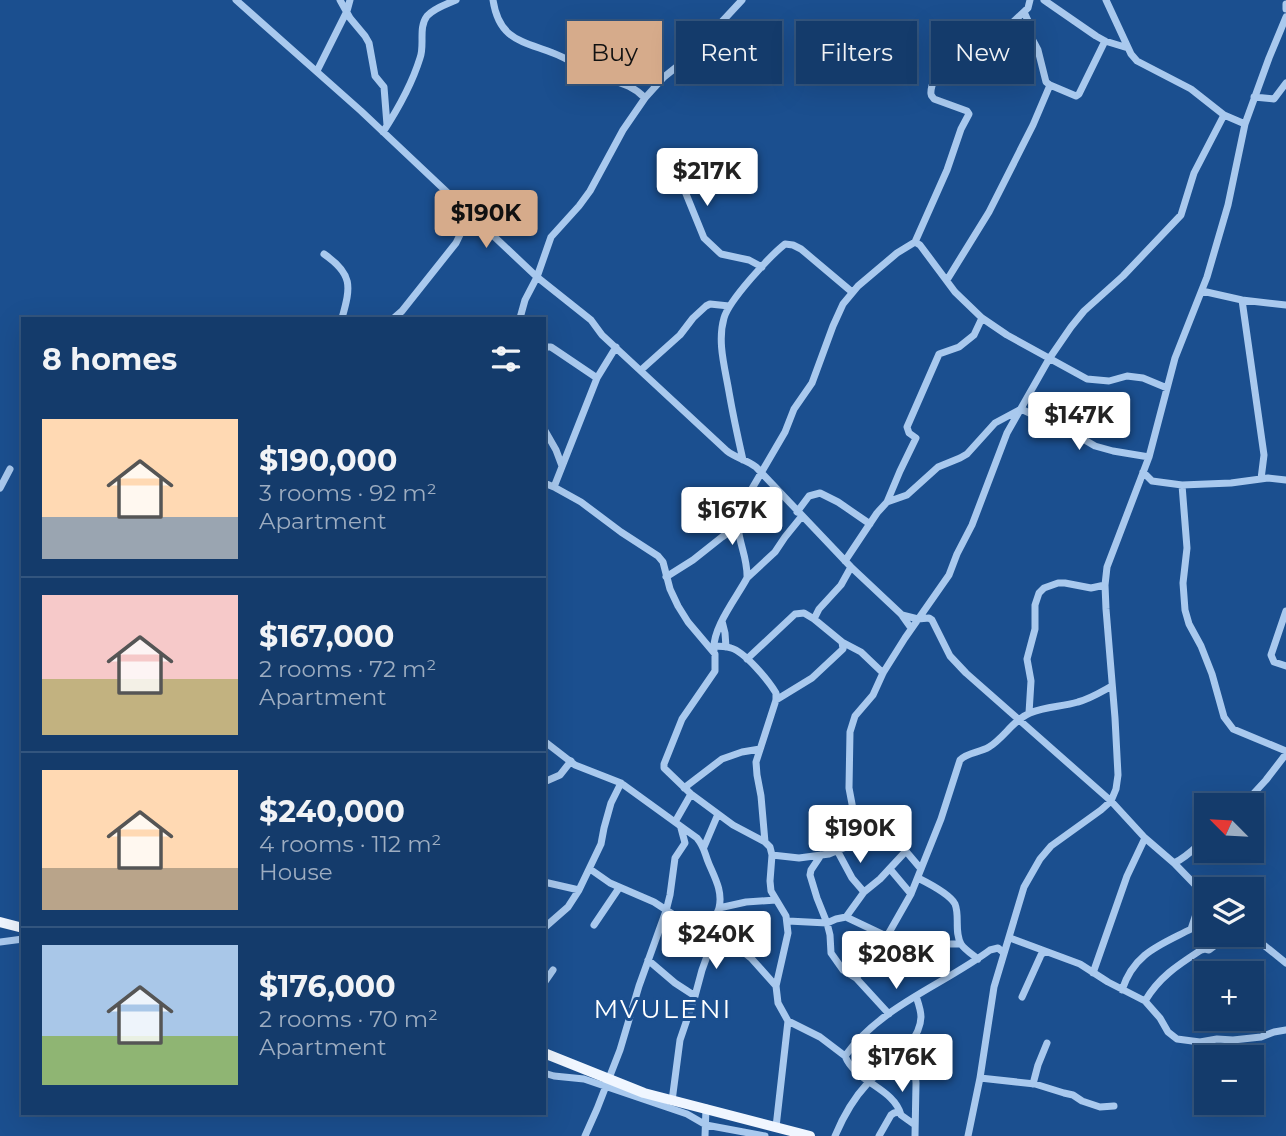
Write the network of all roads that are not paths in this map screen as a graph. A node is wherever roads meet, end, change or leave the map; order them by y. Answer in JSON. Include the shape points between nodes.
{"nodes":[{"id":1,"x":236,"y":0,"type":"edge"},
{"id":2,"x":340,"y":0,"type":"edge"},
{"id":3,"x":350,"y":0,"type":"edge"},
{"id":4,"x":456,"y":0,"type":"edge"},
{"id":5,"x":493,"y":0,"type":"edge"},
{"id":6,"x":742,"y":0,"type":"edge"},
{"id":7,"x":1030,"y":0,"type":"edge"},
{"id":8,"x":1044,"y":0,"type":"edge"},
{"id":9,"x":1106,"y":0,"type":"edge"},
{"id":10,"x":346,"y":11,"type":"junction"},
{"id":11,"x":1024,"y":12,"type":"junction"},
{"id":12,"x":1286,"y":17,"type":"edge"},
{"id":13,"x":1105,"y":41,"type":"junction"},
{"id":14,"x":1128,"y":48,"type":"junction"},
{"id":15,"x":317,"y":71,"type":"junction"},
{"id":16,"x":1286,"y":83,"type":"edge"},
{"id":17,"x":1050,"y":85,"type":"junction"},
{"id":18,"x":1254,"y":97,"type":"junction"},
{"id":19,"x":645,"y":98,"type":"junction"},
{"id":20,"x":1224,"y":115,"type":"junction"},
{"id":21,"x":1245,"y":124,"type":"junction"},
{"id":22,"x":385,"y":129,"type":"junction"},
{"id":23,"x":682,"y":184,"type":"dead end"},
{"id":24,"x":470,"y":214,"type":"junction"},
{"id":25,"x":915,"y":242,"type":"junction"},
{"id":26,"x":324,"y":254,"type":"dead end"},
{"id":27,"x":762,"y":267,"type":"junction"},
{"id":28,"x":537,"y":277,"type":"junction"},
{"id":29,"x":947,"y":280,"type":"junction"},
{"id":30,"x":1202,"y":291,"type":"junction"},
{"id":31,"x":852,"y":292,"type":"junction"},
{"id":32,"x":1242,"y":300,"type":"junction"},
{"id":33,"x":1286,"y":305,"type":"edge"},
{"id":34,"x":729,"y":306,"type":"junction"},
{"id":35,"x":342,"y":317,"type":"edge"},
{"id":36,"x":395,"y":317,"type":"edge"},
{"id":37,"x":520,"y":317,"type":"edge"},
{"id":38,"x":982,"y":318,"type":"junction"},
{"id":39,"x":546,"y":347,"type":"edge"},
{"id":40,"x":616,"y":347,"type":"junction"},
{"id":41,"x":1049,"y":359,"type":"junction"},
{"id":42,"x":641,"y":370,"type":"junction"},
{"id":43,"x":597,"y":378,"type":"junction"},
{"id":44,"x":1167,"y":388,"type":"junction"},
{"id":45,"x":1021,"y":409,"type":"junction"},
{"id":46,"x":546,"y":432,"type":"edge"},
{"id":47,"x":1149,"y":457,"type":"junction"},
{"id":48,"x":743,"y":460,"type":"junction"},
{"id":49,"x":562,"y":466,"type":"junction"},
{"id":50,"x":10,"y":469,"type":"dead end"},
{"id":51,"x":1143,"y":472,"type":"junction"},
{"id":52,"x":761,"y":473,"type":"junction"},
{"id":53,"x":1261,"y":479,"type":"junction"},
{"id":54,"x":1286,"y":480,"type":"edge"},
{"id":55,"x":546,"y":484,"type":"edge"},
{"id":56,"x":1182,"y":485,"type":"junction"},
{"id":57,"x":554,"y":486,"type":"junction"},
{"id":58,"x":0,"y":488,"type":"edge"},
{"id":59,"x":779,"y":494,"type":"junction"},
{"id":60,"x":887,"y":502,"type":"junction"},
{"id":61,"x":799,"y":514,"type":"junction"},
{"id":62,"x":746,"y":517,"type":"junction"},
{"id":63,"x":870,"y":524,"type":"junction"},
{"id":64,"x":738,"y":526,"type":"junction"},
{"id":65,"x":845,"y":561,"type":"junction"},
{"id":66,"x":851,"y":567,"type":"junction"},
{"id":67,"x":666,"y":577,"type":"junction"},
{"id":68,"x":747,"y":578,"type":"junction"},
{"id":69,"x":1105,"y":585,"type":"junction"},
{"id":70,"x":1286,"y":611,"type":"edge"},
{"id":71,"x":901,"y":614,"type":"junction"},
{"id":72,"x":814,"y":619,"type":"junction"},
{"id":73,"x":918,"y":619,"type":"junction"},
{"id":74,"x":722,"y":621,"type":"junction"},
{"id":75,"x":911,"y":628,"type":"junction"},
{"id":76,"x":844,"y":646,"type":"junction"},
{"id":77,"x":726,"y":647,"type":"junction"},
{"id":78,"x":714,"y":650,"type":"junction"},
{"id":79,"x":747,"y":659,"type":"junction"},
{"id":80,"x":1286,"y":666,"type":"edge"},
{"id":81,"x":883,"y":673,"type":"junction"},
{"id":82,"x":1112,"y":686,"type":"junction"},
{"id":83,"x":776,"y":700,"type":"junction"},
{"id":84,"x":1030,"y":713,"type":"junction"},
{"id":85,"x":1018,"y":719,"type":"junction"},
{"id":86,"x":546,"y":742,"type":"edge"},
{"id":87,"x":760,"y":749,"type":"junction"},
{"id":88,"x":1286,"y":750,"type":"edge"},
{"id":89,"x":571,"y":761,"type":"junction"},
{"id":90,"x":546,"y":781,"type":"edge"},
{"id":91,"x":621,"y":783,"type":"junction"},
{"id":92,"x":687,"y":791,"type":"junction"},
{"id":93,"x":1254,"y":793,"type":"edge"},
{"id":94,"x":1111,"y":801,"type":"junction"},
{"id":95,"x":718,"y":814,"type":"junction"},
{"id":96,"x":855,"y":820,"type":"junction"},
{"id":97,"x":678,"y":825,"type":"junction"},
{"id":98,"x":710,"y":832,"type":"junction"},
{"id":99,"x":697,"y":838,"type":"junction"},
{"id":100,"x":1145,"y":838,"type":"junction"},
{"id":101,"x":765,"y":842,"type":"junction"},
{"id":102,"x":704,"y":847,"type":"junction"},
{"id":103,"x":1194,"y":848,"type":"edge"},
{"id":104,"x":906,"y":851,"type":"junction"},
{"id":105,"x":838,"y":852,"type":"junction"},
{"id":106,"x":772,"y":855,"type":"junction"},
{"id":107,"x":821,"y":855,"type":"junction"},
{"id":108,"x":1174,"y":863,"type":"junction"},
{"id":109,"x":590,"y":869,"type":"junction"},
{"id":110,"x":890,"y":869,"type":"junction"},
{"id":111,"x":920,"y":873,"type":"junction"},
{"id":112,"x":546,"y":882,"type":"edge"},
{"id":113,"x":1194,"y":884,"type":"edge"},
{"id":114,"x":619,"y":888,"type":"junction"},
{"id":115,"x":579,"y":890,"type":"junction"},
{"id":116,"x":864,"y":892,"type":"junction"},
{"id":117,"x":911,"y":894,"type":"junction"},
{"id":118,"x":776,"y":900,"type":"junction"},
{"id":119,"x":719,"y":908,"type":"junction"},
{"id":120,"x":666,"y":911,"type":"junction"},
{"id":121,"x":846,"y":917,"type":"junction"},
{"id":122,"x":788,"y":921,"type":"junction"},
{"id":123,"x":1194,"y":921,"type":"edge"},
{"id":124,"x":0,"y":922,"type":"edge"},
{"id":125,"x":827,"y":923,"type":"junction"},
{"id":126,"x":594,"y":925,"type":"dead end"},
{"id":127,"x":546,"y":926,"type":"edge"},
{"id":128,"x":21,"y":927,"type":"edge"},
{"id":129,"x":710,"y":936,"type":"junction"},
{"id":130,"x":887,"y":936,"type":"junction"},
{"id":131,"x":1010,"y":938,"type":"junction"},
{"id":132,"x":21,"y":939,"type":"edge"},
{"id":133,"x":0,"y":942,"type":"edge"},
{"id":134,"x":960,"y":944,"type":"junction"},
{"id":135,"x":1264,"y":946,"type":"edge"},
{"id":136,"x":1213,"y":947,"type":"edge"},
{"id":137,"x":1044,"y":952,"type":"junction"},
{"id":138,"x":1004,"y":953,"type":"junction"},
{"id":139,"x":978,"y":959,"type":"junction"},
{"id":140,"x":648,"y":960,"type":"junction"},
{"id":141,"x":1286,"y":964,"type":"edge"},
{"id":142,"x":553,"y":970,"type":"dead end"},
{"id":143,"x":1093,"y":973,"type":"junction"},
{"id":144,"x":856,"y":978,"type":"junction"},
{"id":145,"x":546,"y":981,"type":"edge"},
{"id":146,"x":776,"y":986,"type":"junction"},
{"id":147,"x":1122,"y":990,"type":"junction"},
{"id":148,"x":695,"y":996,"type":"junction"},
{"id":149,"x":916,"y":996,"type":"junction"},
{"id":150,"x":1022,"y":997,"type":"dead end"},
{"id":151,"x":1145,"y":1002,"type":"junction"},
{"id":152,"x":889,"y":1014,"type":"junction"},
{"id":153,"x":788,"y":1021,"type":"junction"},
{"id":154,"x":1286,"y":1030,"type":"edge"},
{"id":155,"x":1047,"y":1043,"type":"dead end"},
{"id":156,"x":906,"y":1049,"type":"junction"},
{"id":157,"x":546,"y":1054,"type":"edge"},
{"id":158,"x":845,"y":1056,"type":"junction"},
{"id":159,"x":546,"y":1074,"type":"edge"},
{"id":160,"x":980,"y":1078,"type":"junction"},
{"id":161,"x":607,"y":1083,"type":"junction"},
{"id":162,"x":868,"y":1083,"type":"junction"},
{"id":163,"x":1033,"y":1084,"type":"junction"},
{"id":164,"x":641,"y":1095,"type":"junction"},
{"id":165,"x":672,"y":1101,"type":"junction"},
{"id":166,"x":1114,"y":1107,"type":"dead end"},
{"id":167,"x":706,"y":1108,"type":"junction"},
{"id":168,"x":899,"y":1112,"type":"junction"},
{"id":169,"x":706,"y":1125,"type":"junction"},
{"id":170,"x":915,"y":1125,"type":"junction"},
{"id":171,"x":776,"y":1126,"type":"junction"},
{"id":172,"x":794,"y":1134,"type":"edge"},
{"id":173,"x":585,"y":1136,"type":"edge"},
{"id":174,"x":705,"y":1136,"type":"edge"},
{"id":175,"x":765,"y":1136,"type":"edge"},
{"id":176,"x":810,"y":1136,"type":"edge"},
{"id":177,"x":835,"y":1136,"type":"edge"},
{"id":178,"x":879,"y":1136,"type":"edge"},
{"id":179,"x":915,"y":1136,"type":"edge"},
{"id":180,"x":968,"y":1136,"type":"edge"}],
"edges":[{"from":1,"to":15,"type":"street"},
{"from":2,"to":10,"type":"street"},
{"from":3,"to":10,"type":"street"},
{"from":4,"to":22,"type":"street","via":[[425,19],[421,55]]},
{"from":5,"to":19,"type":"street","via":[[500,24],[517,40],[632,87]]},
{"from":6,"to":19,"type":"street"},
{"from":7,"to":11,"type":"street"},
{"from":8,"to":13,"type":"street"},
{"from":9,"to":14,"type":"street"},
{"from":10,"to":15,"type":"street"},
{"from":10,"to":22,"type":"street","via":[[369,43],[375,76],[384,87]]},
{"from":11,"to":17,"type":"street"},
{"from":11,"to":25,"type":"street","via":[[993,41],[981,71],[950,64],[939,70],[931,93],[934,99],[969,114]]},
{"from":12,"to":18,"type":"street"},
{"from":13,"to":14,"type":"street"},
{"from":13,"to":17,"type":"street","via":[[1077,96]]},
{"from":14,"to":20,"type":"street","via":[[1141,64],[1191,89]]},
{"from":15,"to":22,"type":"street"},
{"from":16,"to":18,"type":"street","via":[[1274,99]]},
{"from":17,"to":29,"type":"street","via":[[989,212]]},
{"from":18,"to":21,"type":"street"},
{"from":19,"to":28,"type":"street","via":[[590,191],[551,237]]},
{"from":20,"to":21,"type":"street"},
{"from":20,"to":41,"type":"street","via":[[1194,173],[1181,215],[1084,311]]},
{"from":21,"to":30,"type":"street","via":[[1228,205]]},
{"from":22,"to":24,"type":"street"},
{"from":23,"to":27,"type":"street","via":[[704,239],[722,254]]},
{"from":24,"to":28,"type":"street"},
{"from":24,"to":36,"type":"street","via":[[456,243]]},
{"from":25,"to":29,"type":"street"},
{"from":25,"to":31,"type":"street"},
{"from":26,"to":35,"type":"street","via":[[342,268],[348,281]]},
{"from":27,"to":31,"type":"street","via":[[785,244],[793,245]]},
{"from":27,"to":34,"type":"street"},
{"from":28,"to":37,"type":"street"},
{"from":28,"to":40,"type":"street","via":[[591,320]]},
{"from":29,"to":38,"type":"street"},
{"from":30,"to":32,"type":"street"},
{"from":30,"to":44,"type":"street"},
{"from":31,"to":52,"type":"street","via":[[833,326],[813,383]]},
{"from":32,"to":33,"type":"street"},
{"from":32,"to":53,"type":"street","via":[[1264,454]]},
{"from":34,"to":42,"type":"street","via":[[706,306]]},
{"from":34,"to":48,"type":"street","via":[[721,336]]},
{"from":38,"to":41,"type":"street"},
{"from":38,"to":60,"type":"street","via":[[972,337],[938,356],[907,427],[916,438]]},
{"from":39,"to":43,"type":"street"},
{"from":40,"to":42,"type":"street"},
{"from":40,"to":43,"type":"street"},
{"from":41,"to":44,"type":"street","via":[[1087,379],[1109,381],[1127,376]]},
{"from":41,"to":45,"type":"street"},
{"from":42,"to":48,"type":"street","via":[[727,451]]},
{"from":43,"to":49,"type":"street"},
{"from":44,"to":47,"type":"street"},
{"from":45,"to":47,"type":"street","via":[[1095,446]]},
{"from":45,"to":60,"type":"street","via":[[995,424],[967,454],[938,467],[907,495]]},
{"from":45,"to":73,"type":"street","via":[[949,575]]},
{"from":46,"to":49,"type":"street"},
{"from":47,"to":51,"type":"street"},
{"from":48,"to":52,"type":"street"},
{"from":49,"to":57,"type":"street"},
{"from":50,"to":58,"type":"street"},
{"from":51,"to":56,"type":"street","via":[[1157,483]]},
{"from":51,"to":69,"type":"street","via":[[1107,567]]},
{"from":52,"to":59,"type":"street"},
{"from":52,"to":62,"type":"street","via":[[748,499]]},
{"from":53,"to":54,"type":"street"},
{"from":53,"to":56,"type":"street"},
{"from":55,"to":57,"type":"street"},
{"from":56,"to":88,"type":"street","via":[[1187,548],[1183,583],[1189,624],[1212,674],[1227,723]]},
{"from":57,"to":67,"type":"street","via":[[657,556]]},
{"from":59,"to":61,"type":"street"},
{"from":59,"to":62,"type":"street"},
{"from":60,"to":63,"type":"street"},
{"from":61,"to":63,"type":"street","via":[[809,496],[820,493]]},
{"from":61,"to":65,"type":"street"},
{"from":61,"to":68,"type":"street","via":[[775,552]]},
{"from":62,"to":64,"type":"street"},
{"from":63,"to":65,"type":"street"},
{"from":64,"to":67,"type":"street"},
{"from":64,"to":68,"type":"street"},
{"from":65,"to":66,"type":"street"},
{"from":66,"to":71,"type":"street"},
{"from":66,"to":72,"type":"street"},
{"from":67,"to":78,"type":"street","via":[[688,622]]},
{"from":68,"to":74,"type":"street"},
{"from":69,"to":82,"type":"street"},
{"from":69,"to":84,"type":"street","via":[[1091,588],[1058,583],[1039,593],[1027,659]]},
{"from":70,"to":80,"type":"street","via":[[1271,655],[1274,662]]},
{"from":71,"to":73,"type":"street"},
{"from":71,"to":75,"type":"street"},
{"from":72,"to":76,"type":"street"},
{"from":72,"to":79,"type":"street","via":[[795,614]]},
{"from":73,"to":75,"type":"street"},
{"from":73,"to":85,"type":"street","via":[[932,620],[956,663]]},
{"from":74,"to":77,"type":"street"},
{"from":74,"to":78,"type":"street"},
{"from":75,"to":81,"type":"street"},
{"from":76,"to":81,"type":"street","via":[[860,652]]},
{"from":76,"to":83,"type":"street","via":[[811,678]]},
{"from":77,"to":78,"type":"street"},
{"from":77,"to":79,"type":"street"},
{"from":78,"to":92,"type":"street","via":[[715,671],[682,719],[664,764]]},
{"from":79,"to":83,"type":"street","via":[[772,687]]},
{"from":81,"to":96,"type":"street","via":[[850,732],[849,788]]},
{"from":82,"to":84,"type":"street","via":[[1075,703]]},
{"from":82,"to":94,"type":"street","via":[[1118,775]]},
{"from":83,"to":87,"type":"street"},
{"from":84,"to":85,"type":"street"},
{"from":85,"to":94,"type":"street"},
{"from":85,"to":111,"type":"street","via":[[994,744],[960,760]]},
{"from":86,"to":89,"type":"street"},
{"from":87,"to":92,"type":"street","via":[[722,759]]},
{"from":87,"to":101,"type":"street","via":[[756,762]]},
{"from":88,"to":93,"type":"street"},
{"from":89,"to":90,"type":"street","via":[[560,775]]},
{"from":89,"to":91,"type":"street"},
{"from":91,"to":97,"type":"street"},
{"from":91,"to":109,"type":"street"},
{"from":92,"to":95,"type":"street"},
{"from":92,"to":97,"type":"street"},
{"from":94,"to":100,"type":"street"},
{"from":94,"to":131,"type":"street","via":[[1040,859],[1024,887]]},
{"from":95,"to":98,"type":"street"},
{"from":95,"to":101,"type":"street"},
{"from":96,"to":104,"type":"street","via":[[888,830]]},
{"from":96,"to":105,"type":"street","via":[[851,840]]},
{"from":97,"to":99,"type":"street"},
{"from":97,"to":120,"type":"street","via":[[684,843],[675,858]]},
{"from":98,"to":99,"type":"street"},
{"from":98,"to":102,"type":"street"},
{"from":99,"to":102,"type":"street"},
{"from":100,"to":108,"type":"street"},
{"from":100,"to":143,"type":"street"},
{"from":101,"to":106,"type":"street"},
{"from":102,"to":119,"type":"street","via":[[719,887]]},
{"from":103,"to":108,"type":"street","via":[[1184,860]]},
{"from":104,"to":110,"type":"street"},
{"from":104,"to":111,"type":"street"},
{"from":105,"to":107,"type":"street"},
{"from":105,"to":116,"type":"street"},
{"from":106,"to":107,"type":"street"},
{"from":106,"to":118,"type":"street","via":[[769,881]]},
{"from":107,"to":125,"type":"street","via":[[810,875]]},
{"from":108,"to":113,"type":"street"},
{"from":109,"to":114,"type":"street"},
{"from":109,"to":115,"type":"street"},
{"from":110,"to":116,"type":"street"},
{"from":110,"to":117,"type":"street"},
{"from":111,"to":117,"type":"street"},
{"from":111,"to":134,"type":"street","via":[[954,901]]},
{"from":112,"to":115,"type":"street"},
{"from":114,"to":120,"type":"street"},
{"from":114,"to":126,"type":"street"},
{"from":115,"to":127,"type":"street"},
{"from":116,"to":121,"type":"street"},
{"from":117,"to":130,"type":"street"},
{"from":118,"to":119,"type":"street"},
{"from":118,"to":122,"type":"street"},
{"from":119,"to":129,"type":"street"},
{"from":120,"to":129,"type":"street"},
{"from":120,"to":140,"type":"street"},
{"from":121,"to":125,"type":"street"},
{"from":121,"to":130,"type":"street"},
{"from":122,"to":125,"type":"street"},
{"from":122,"to":146,"type":"street"},
{"from":123,"to":147,"type":"street","via":[[1191,929],[1136,962]]},
{"from":124,"to":128,"type":"main road"},
{"from":125,"to":144,"type":"street","via":[[831,953],[843,970]]},
{"from":129,"to":146,"type":"street","via":[[740,949]]},
{"from":129,"to":148,"type":"street"},
{"from":130,"to":134,"type":"street","via":[[918,944]]},
{"from":130,"to":144,"type":"street"},
{"from":131,"to":137,"type":"street"},
{"from":131,"to":138,"type":"street"},
{"from":132,"to":133,"type":"street"},
{"from":134,"to":139,"type":"street"},
{"from":135,"to":141,"type":"street"},
{"from":136,"to":151,"type":"street","via":[[1165,975]]},
{"from":137,"to":143,"type":"street"},
{"from":137,"to":150,"type":"street"},
{"from":138,"to":139,"type":"street","via":[[994,948]]},
{"from":138,"to":160,"type":"street"},
{"from":139,"to":149,"type":"street"},
{"from":140,"to":148,"type":"street"},
{"from":140,"to":161,"type":"street"},
{"from":142,"to":145,"type":"street"},
{"from":143,"to":147,"type":"street"},
{"from":144,"to":152,"type":"street"},
{"from":146,"to":153,"type":"street","via":[[778,1003]]},
{"from":147,"to":151,"type":"street"},
{"from":148,"to":165,"type":"street","via":[[680,1040]]},
{"from":149,"to":152,"type":"street"},
{"from":149,"to":156,"type":"street","via":[[921,1019]]},
{"from":151,"to":154,"type":"street","via":[[1172,1036],[1181,1040],[1233,1041]]},
{"from":152,"to":158,"type":"street"},
{"from":153,"to":158,"type":"street"},
{"from":153,"to":171,"type":"street"},
{"from":155,"to":163,"type":"street"},
{"from":156,"to":162,"type":"street"},
{"from":156,"to":170,"type":"street","via":[[915,1071]]},
{"from":157,"to":161,"type":"main road"},
{"from":158,"to":162,"type":"street"},
{"from":159,"to":161,"type":"street"},
{"from":160,"to":163,"type":"street"},
{"from":160,"to":180,"type":"street"},
{"from":161,"to":164,"type":"main road"},
{"from":161,"to":173,"type":"street"},
{"from":162,"to":168,"type":"street","via":[[892,1098]]},
{"from":162,"to":177,"type":"street"},
{"from":163,"to":166,"type":"street","via":[[1100,1107]]},
{"from":164,"to":165,"type":"main road"},
{"from":164,"to":169,"type":"street"},
{"from":165,"to":167,"type":"main road"},
{"from":167,"to":169,"type":"street"},
{"from":167,"to":171,"type":"main road"},
{"from":168,"to":170,"type":"street"},
{"from":168,"to":178,"type":"street","via":[[891,1115]]},
{"from":169,"to":174,"type":"street"},
{"from":169,"to":175,"type":"street"},
{"from":170,"to":179,"type":"street"},
{"from":171,"to":172,"type":"main road"},
{"from":172,"to":176,"type":"main road"}]}
